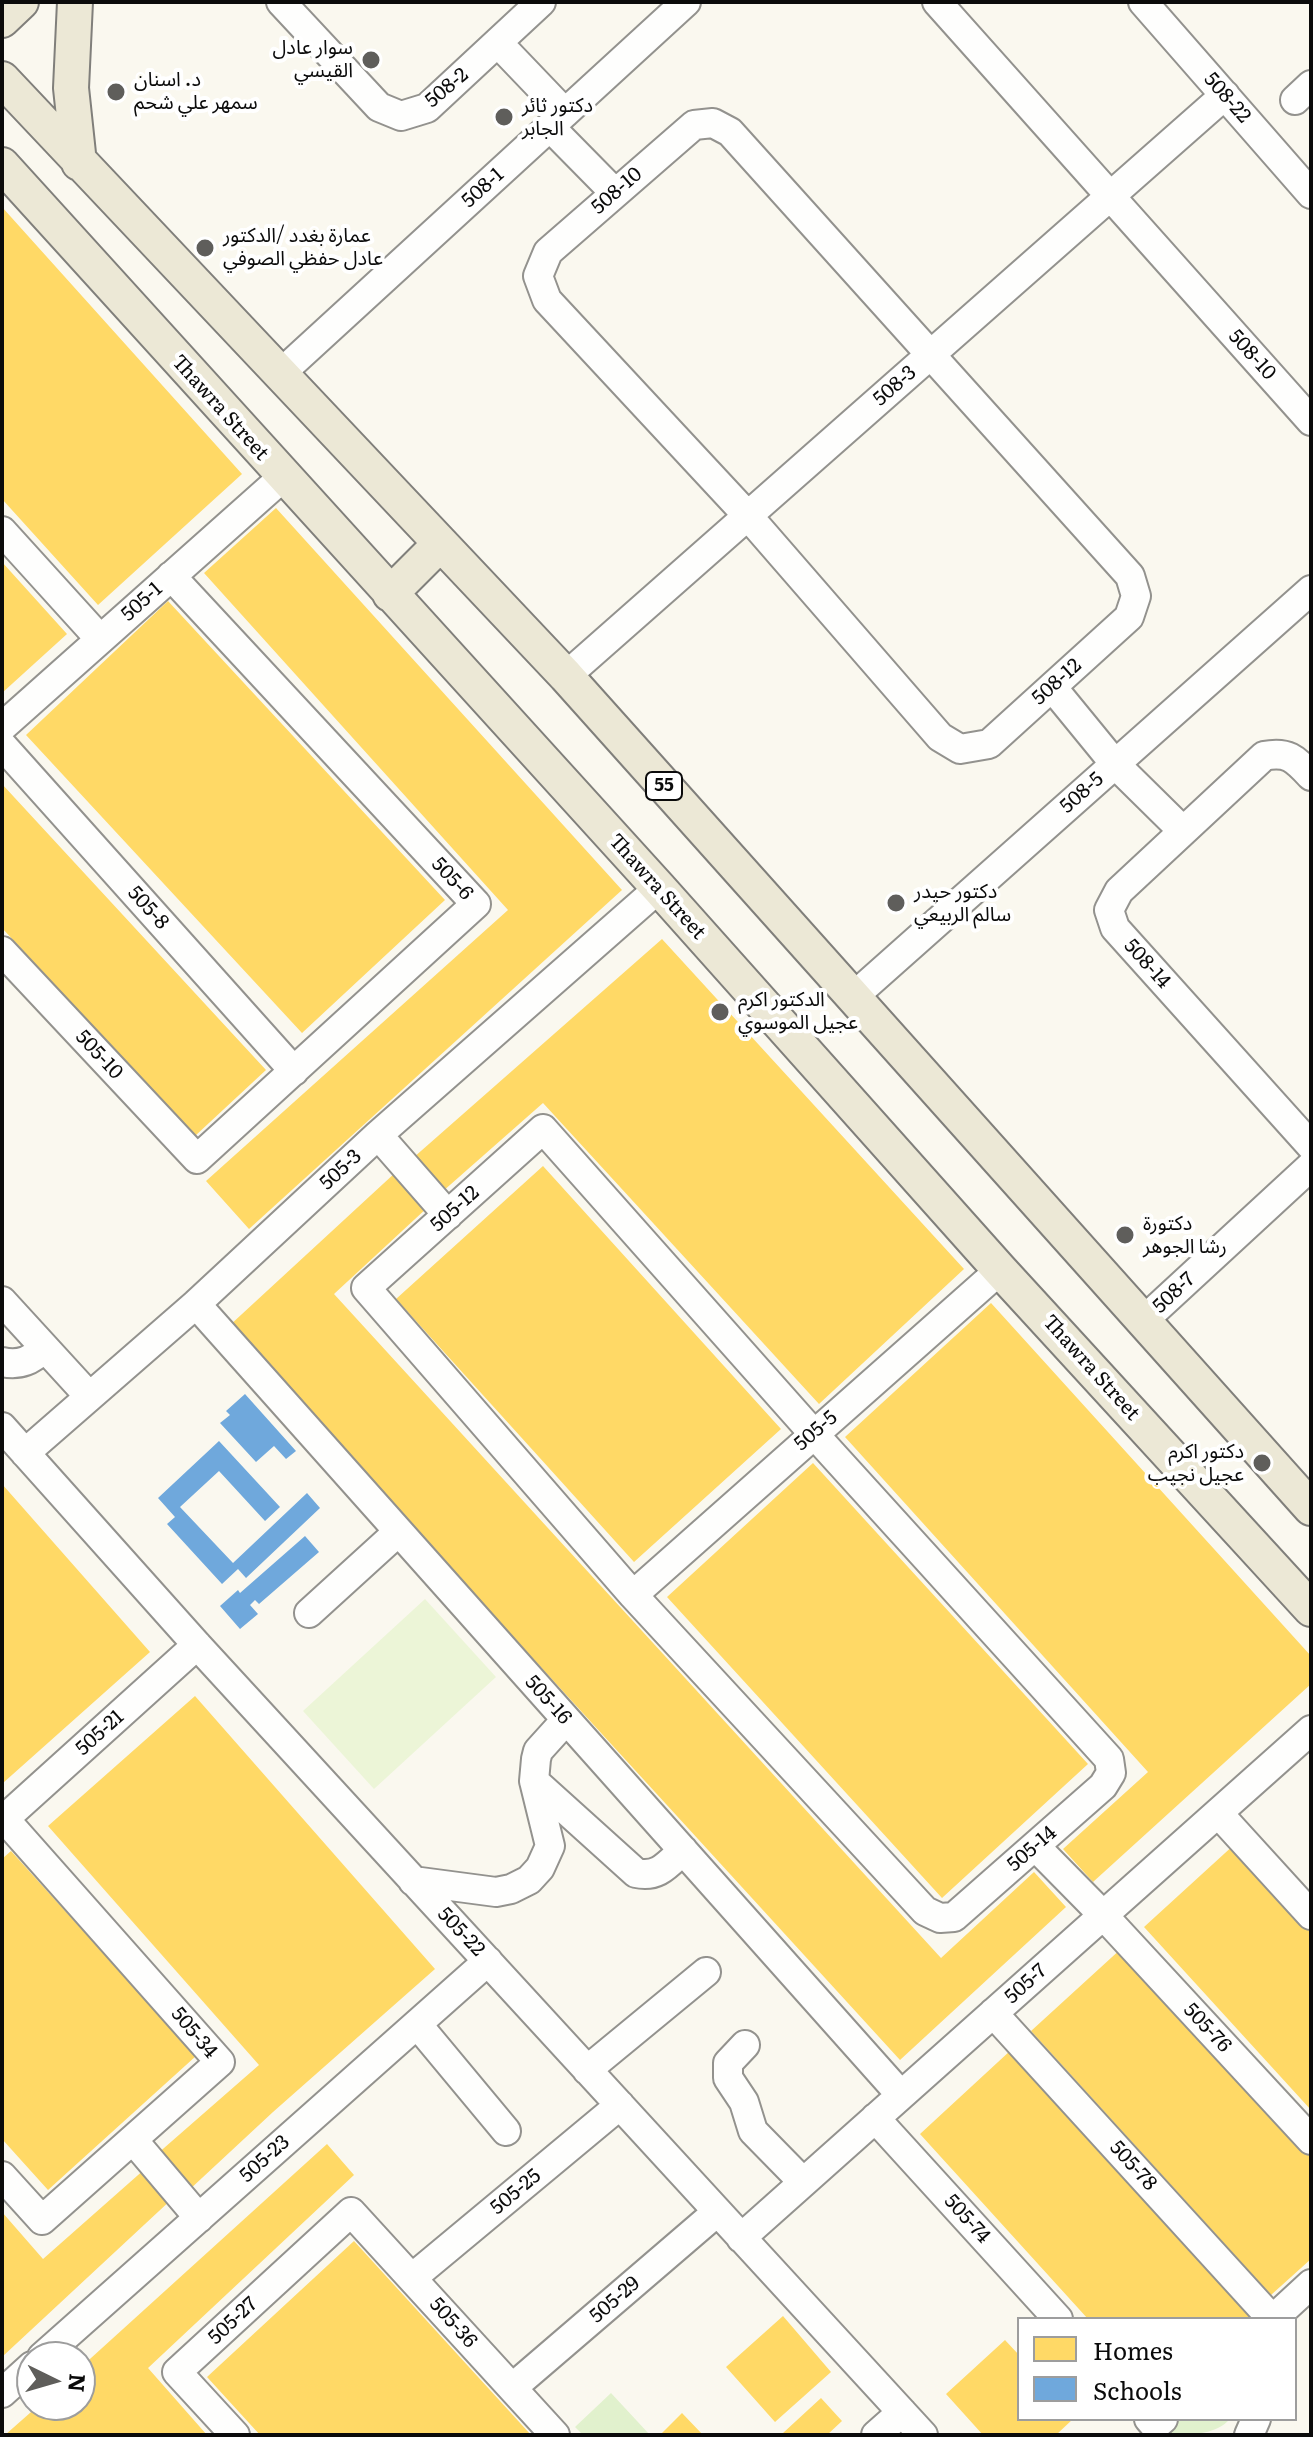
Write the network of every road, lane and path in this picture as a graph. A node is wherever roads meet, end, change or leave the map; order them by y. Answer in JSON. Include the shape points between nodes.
{"nodes":[{"id":1,"x":21,"y":2,"type":"edge"},
{"id":2,"x":75,"y":2,"type":"edge"},
{"id":3,"x":281,"y":2,"type":"edge"},
{"id":4,"x":541,"y":2,"type":"edge"},
{"id":5,"x":686,"y":2,"type":"edge"},
{"id":6,"x":937,"y":2,"type":"edge"},
{"id":7,"x":1143,"y":2,"type":"edge"},
{"id":8,"x":2,"y":20,"type":"edge"},
{"id":9,"x":498,"y":43,"type":"junction"},
{"id":10,"x":2,"y":79,"type":"edge"},
{"id":11,"x":1225,"y":95,"type":"junction"},
{"id":12,"x":557,"y":120,"type":"junction"},
{"id":13,"x":79,"y":163,"type":"junction"},
{"id":14,"x":2,"y":165,"type":"edge"},
{"id":15,"x":2,"y":189,"type":"edge"},
{"id":16,"x":615,"y":193,"type":"junction"},
{"id":17,"x":1311,"y":194,"type":"edge"},
{"id":18,"x":1111,"y":196,"type":"junction"},
{"id":19,"x":34,"y":202,"type":"junction"},
{"id":20,"x":932,"y":354,"type":"junction"},
{"id":21,"x":280,"y":374,"type":"junction"},
{"id":22,"x":1311,"y":421,"type":"edge"},
{"id":23,"x":283,"y":477,"type":"junction"},
{"id":24,"x":748,"y":516,"type":"junction"},
{"id":25,"x":2,"y":531,"type":"edge"},
{"id":26,"x":440,"y":544,"type":"junction"},
{"id":27,"x":171,"y":576,"type":"junction"},
{"id":28,"x":1311,"y":590,"type":"edge"},
{"id":29,"x":390,"y":594,"type":"junction"},
{"id":30,"x":100,"y":639,"type":"junction"},
{"id":31,"x":566,"y":676,"type":"junction"},
{"id":32,"x":1052,"y":687,"type":"junction"},
{"id":33,"x":2,"y":727,"type":"edge"},
{"id":34,"x":2,"y":745,"type":"edge"},
{"id":35,"x":1115,"y":764,"type":"junction"},
{"id":36,"x":1311,"y":776,"type":"edge"},
{"id":37,"x":1183,"y":831,"type":"junction"},
{"id":38,"x":659,"y":888,"type":"junction"},
{"id":39,"x":2,"y":951,"type":"edge"},
{"id":40,"x":853,"y":997,"type":"junction"},
{"id":41,"x":294,"y":1071,"type":"junction"},
{"id":42,"x":378,"y":1135,"type":"junction"},
{"id":43,"x":1311,"y":1146,"type":"edge"},
{"id":44,"x":197,"y":1159,"type":"joint"},
{"id":45,"x":1311,"y":1166,"type":"edge"},
{"id":46,"x":448,"y":1215,"type":"junction"},
{"id":47,"x":1000,"y":1270,"type":"junction"},
{"id":48,"x":2,"y":1301,"type":"edge"},
{"id":49,"x":196,"y":1304,"type":"junction"},
{"id":50,"x":1143,"y":1321,"type":"junction"},
{"id":51,"x":45,"y":1348,"type":"junction"},
{"id":52,"x":2,"y":1362,"type":"edge"},
{"id":53,"x":89,"y":1396,"type":"junction"},
{"id":54,"x":2,"y":1427,"type":"edge"},
{"id":55,"x":813,"y":1433,"type":"junction"},
{"id":56,"x":25,"y":1453,"type":"junction"},
{"id":57,"x":1311,"y":1508,"type":"edge"},
{"id":58,"x":398,"y":1532,"type":"junction"},
{"id":59,"x":633,"y":1595,"type":"junction"},
{"id":60,"x":1311,"y":1609,"type":"edge"},
{"id":61,"x":309,"y":1613,"type":"dead end"},
{"id":62,"x":197,"y":1645,"type":"junction"},
{"id":63,"x":566,"y":1720,"type":"junction"},
{"id":64,"x":1311,"y":1730,"type":"edge"},
{"id":65,"x":534,"y":1781,"type":"junction"},
{"id":66,"x":1218,"y":1813,"type":"junction"},
{"id":67,"x":3,"y":1818,"type":"edge"},
{"id":68,"x":1035,"y":1846,"type":"junction"},
{"id":69,"x":683,"y":1850,"type":"junction"},
{"id":70,"x":413,"y":1881,"type":"junction"},
{"id":71,"x":1103,"y":1915,"type":"junction"},
{"id":72,"x":1311,"y":1915,"type":"edge"},
{"id":73,"x":488,"y":1961,"type":"junction"},
{"id":74,"x":706,"y":1972,"type":"dead end"},
{"id":75,"x":993,"y":2013,"type":"junction"},
{"id":76,"x":417,"y":2024,"type":"junction"},
{"id":77,"x":745,"y":2045,"type":"dead end"},
{"id":78,"x":587,"y":2070,"type":"junction"},
{"id":79,"x":901,"y":2095,"type":"junction"},
{"id":80,"x":620,"y":2105,"type":"junction"},
{"id":81,"x":875,"y":2118,"type":"junction"},
{"id":82,"x":506,"y":2131,"type":"dead end"},
{"id":83,"x":133,"y":2140,"type":"junction"},
{"id":84,"x":1311,"y":2140,"type":"edge"},
{"id":85,"x":2,"y":2176,"type":"edge"},
{"id":86,"x":803,"y":2182,"type":"junction"},
{"id":87,"x":351,"y":2212,"type":"joint"},
{"id":88,"x":717,"y":2212,"type":"junction"},
{"id":89,"x":199,"y":2218,"type":"junction"},
{"id":90,"x":741,"y":2238,"type":"junction"},
{"id":91,"x":412,"y":2278,"type":"junction"},
{"id":92,"x":1311,"y":2284,"type":"edge"},
{"id":93,"x":1056,"y":2317,"type":"edge"},
{"id":94,"x":1270,"y":2317,"type":"edge"},
{"id":95,"x":1274,"y":2317,"type":"edge"},
{"id":96,"x":60,"y":2341,"type":"edge"},
{"id":97,"x":512,"y":2388,"type":"junction"},
{"id":98,"x":902,"y":2412,"type":"junction"},
{"id":99,"x":235,"y":2435,"type":"edge"},
{"id":100,"x":555,"y":2435,"type":"edge"},
{"id":101,"x":876,"y":2435,"type":"edge"},
{"id":102,"x":923,"y":2435,"type":"edge"}],
"edges":[{"from":1,"to":8,"type":"main road"},
{"from":2,"to":13,"type":"main road","via":[[71,88]]},
{"from":3,"to":9,"type":"street","name":"508-2","via":[[379,107],[401,116],[427,108]]},
{"from":4,"to":9,"type":"street","name":"508-2"},
{"from":5,"to":12,"type":"street","name":"508-1"},
{"from":6,"to":18,"type":"street","name":"508-10"},
{"from":7,"to":11,"type":"street","name":"508-22"},
{"from":9,"to":12,"type":"street"},
{"from":10,"to":13,"type":"main road","number":"55"},
{"from":11,"to":17,"type":"street","name":"508-22"},
{"from":11,"to":18,"type":"street","name":"508-3"},
{"from":12,"to":16,"type":"street"},
{"from":12,"to":21,"type":"street","name":"508-1"},
{"from":13,"to":21,"type":"main road","number":"55"},
{"from":14,"to":19,"type":"main road","name":"Thawra Street"},
{"from":15,"to":19,"type":"main road"},
{"from":16,"to":20,"type":"street","name":"508-10","via":[[694,125],[713,123],[730,132]]},
{"from":16,"to":24,"type":"street","name":"508-10","via":[[548,252],[538,276],[547,300]]},
{"from":18,"to":20,"type":"street","name":"508-3"},
{"from":18,"to":22,"type":"street","name":"508-10"},
{"from":19,"to":23,"type":"main road","name":"Thawra Street"},
{"from":20,"to":24,"type":"street","name":"508-3"},
{"from":20,"to":32,"type":"street","name":"508-12","via":[[1130,576],[1136,596],[1129,617]]},
{"from":21,"to":26,"type":"main road","number":"55"},
{"from":23,"to":27,"type":"street","name":"505-1"},
{"from":23,"to":29,"type":"main road","name":"Thawra Street"},
{"from":24,"to":31,"type":"street","name":"508-3"},
{"from":24,"to":32,"type":"street","name":"508-12","via":[[940,737],[960,749],[989,744]]},
{"from":25,"to":30,"type":"street"},
{"from":26,"to":29,"type":"main road"},
{"from":26,"to":31,"type":"main road","number":"55"},
{"from":27,"to":30,"type":"street","name":"505-1"},
{"from":27,"to":41,"type":"street","name":"505-6","via":[[476,904]]},
{"from":28,"to":35,"type":"street","name":"508-5"},
{"from":29,"to":38,"type":"main road","name":"Thawra Street"},
{"from":30,"to":33,"type":"street","name":"505-1"},
{"from":31,"to":40,"type":"main road","number":"55"},
{"from":32,"to":35,"type":"street"},
{"from":34,"to":41,"type":"street","name":"505-8"},
{"from":35,"to":37,"type":"street"},
{"from":35,"to":40,"type":"street","name":"508-5"},
{"from":36,"to":37,"type":"street","name":"508-14","via":[[1294,757],[1264,756]]},
{"from":37,"to":43,"type":"street","name":"508-14","via":[[1119,891],[1109,910],[1115,928]]},
{"from":38,"to":42,"type":"street","name":"505-3"},
{"from":38,"to":47,"type":"main road","name":"Thawra Street"},
{"from":39,"to":44,"type":"street","name":"505-10"},
{"from":40,"to":50,"type":"main road","number":"55"},
{"from":41,"to":44,"type":"street","name":"505-6"},
{"from":42,"to":46,"type":"street"},
{"from":42,"to":49,"type":"street","name":"505-3"},
{"from":45,"to":50,"type":"street","name":"508-7"},
{"from":46,"to":55,"type":"street","name":"505-12","via":[[543,1129]]},
{"from":46,"to":59,"type":"street","name":"505-12","via":[[366,1288]]},
{"from":47,"to":55,"type":"street","name":"505-5"},
{"from":47,"to":60,"type":"main road","name":"Thawra Street"},
{"from":48,"to":51,"type":"street"},
{"from":49,"to":53,"type":"street","name":"505-3"},
{"from":49,"to":58,"type":"street","name":"505-16"},
{"from":50,"to":57,"type":"main road","number":"55"},
{"from":51,"to":52,"type":"street","via":[[29,1361]]},
{"from":51,"to":53,"type":"street"},
{"from":53,"to":56,"type":"street","name":"505-3"},
{"from":54,"to":56,"type":"street","name":"505-22"},
{"from":55,"to":59,"type":"street","name":"505-5"},
{"from":55,"to":68,"type":"street","name":"505-14","via":[[1109,1759],[1111,1773],[1103,1786]]},
{"from":56,"to":62,"type":"street","name":"505-22"},
{"from":58,"to":61,"type":"street"},
{"from":58,"to":63,"type":"street","name":"505-16"},
{"from":59,"to":68,"type":"street","name":"505-14","via":[[925,1911],[954,1917]]},
{"from":62,"to":67,"type":"street","name":"505-21"},
{"from":62,"to":70,"type":"street","name":"505-22"},
{"from":63,"to":65,"type":"street","via":[[538,1751]]},
{"from":63,"to":69,"type":"street","name":"505-16"},
{"from":64,"to":66,"type":"street","name":"505-7"},
{"from":65,"to":69,"type":"street","via":[[636,1873],[659,1873]]},
{"from":65,"to":70,"type":"street","via":[[550,1846],[529,1880],[496,1892]]},
{"from":66,"to":71,"type":"street","name":"505-7"},
{"from":66,"to":72,"type":"street"},
{"from":67,"to":83,"type":"street","name":"505-34","via":[[220,2062]]},
{"from":68,"to":71,"type":"street","name":"505-76"},
{"from":69,"to":79,"type":"street","name":"505-16"},
{"from":70,"to":73,"type":"street","name":"505-22"},
{"from":71,"to":75,"type":"street","name":"505-7"},
{"from":71,"to":84,"type":"street","name":"505-76"},
{"from":73,"to":76,"type":"street","name":"505-23"},
{"from":73,"to":78,"type":"street","name":"505-22"},
{"from":74,"to":78,"type":"street"},
{"from":75,"to":79,"type":"street","name":"505-7"},
{"from":75,"to":94,"type":"street","name":"505-78"},
{"from":76,"to":82,"type":"street"},
{"from":76,"to":89,"type":"street","name":"505-23"},
{"from":77,"to":86,"type":"street","via":[[728,2063],[728,2078],[744,2102],[753,2131]]},
{"from":78,"to":80,"type":"street","name":"505-22"},
{"from":79,"to":81,"type":"street","name":"505-7"},
{"from":80,"to":88,"type":"street","name":"505-22"},
{"from":80,"to":91,"type":"street","name":"505-25"},
{"from":81,"to":86,"type":"street","name":"505-7"},
{"from":81,"to":93,"type":"street","name":"505-74"},
{"from":83,"to":85,"type":"street","name":"505-34","via":[[42,2220]]},
{"from":83,"to":89,"type":"street"},
{"from":86,"to":90,"type":"street","name":"505-7"},
{"from":87,"to":91,"type":"street","name":"505-36"},
{"from":87,"to":99,"type":"street","name":"505-27","via":[[177,2372]]},
{"from":88,"to":90,"type":"street","name":"505-22"},
{"from":88,"to":97,"type":"street","name":"505-29"},
{"from":89,"to":96,"type":"street","name":"505-23"},
{"from":90,"to":98,"type":"street","name":"505-22"},
{"from":91,"to":97,"type":"street","name":"505-36"},
{"from":92,"to":95,"type":"street"},
{"from":97,"to":100,"type":"street","name":"505-36"},
{"from":98,"to":101,"type":"street"},
{"from":98,"to":102,"type":"street","name":"505-22"}]}
